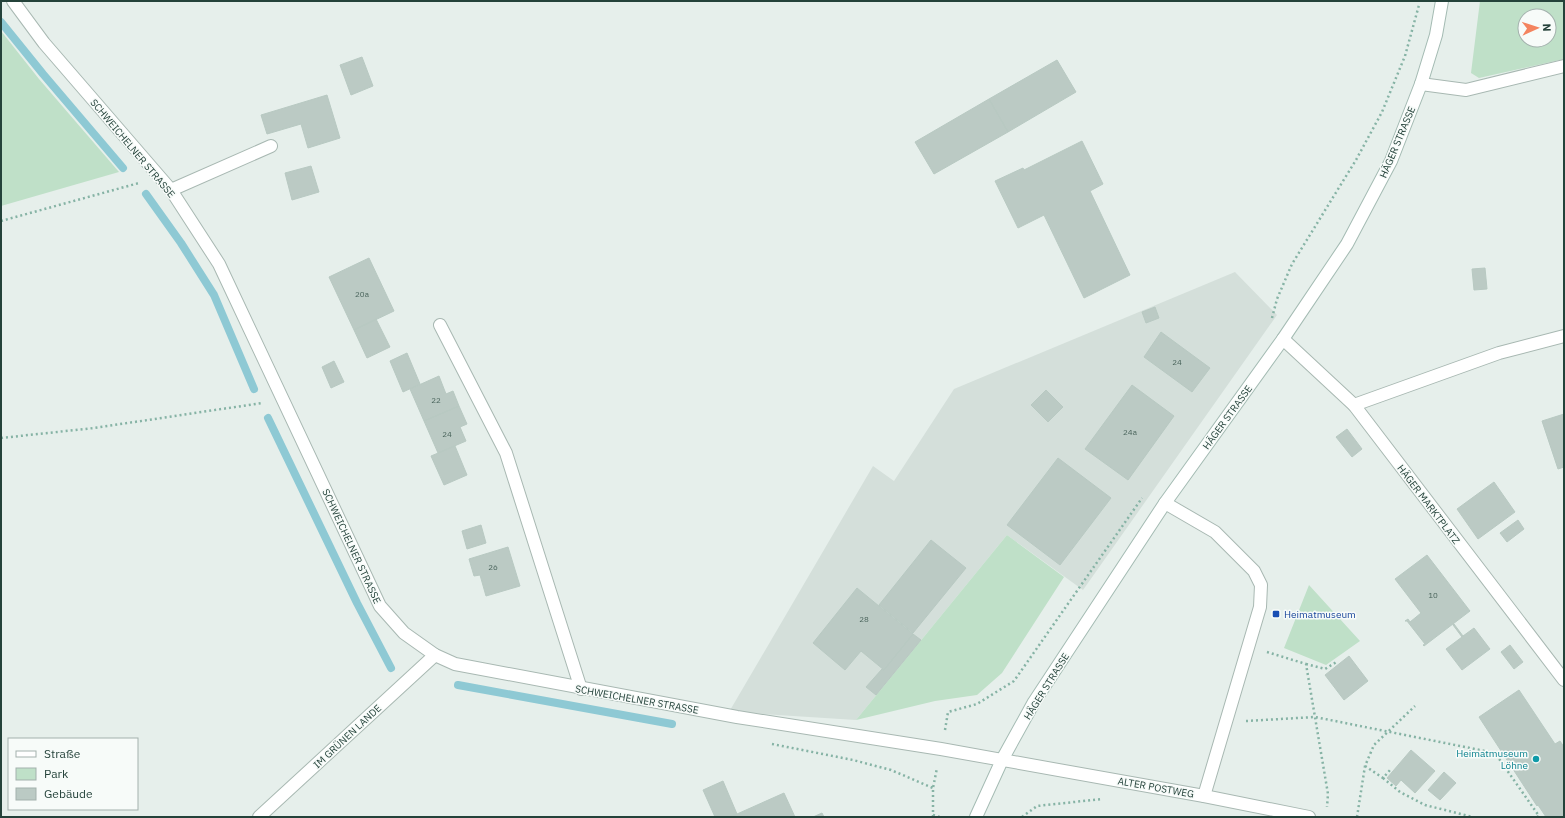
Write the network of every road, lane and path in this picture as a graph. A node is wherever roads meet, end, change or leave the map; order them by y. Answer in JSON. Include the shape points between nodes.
{"nodes":[{"id":1,"x":13,"y":1,"type":"edge"},
{"id":2,"x":1420,"y":1,"type":"edge"},
{"id":3,"x":1442,"y":1,"type":"edge"},
{"id":4,"x":1564,"y":66,"type":"edge"},
{"id":5,"x":1421,"y":84,"type":"junction"},
{"id":6,"x":271,"y":146,"type":"dead end"},
{"id":7,"x":159,"y":178,"type":"junction"},
{"id":8,"x":171,"y":190,"type":"junction"},
{"id":9,"x":1,"y":221,"type":"edge"},
{"id":10,"x":1268,"y":324,"type":"dead end"},
{"id":11,"x":440,"y":325,"type":"dead end"},
{"id":12,"x":1564,"y":336,"type":"edge"},
{"id":13,"x":1283,"y":339,"type":"junction"},
{"id":14,"x":283,"y":400,"type":"junction"},
{"id":15,"x":1354,"y":405,"type":"junction"},
{"id":16,"x":1,"y":438,"type":"edge"},
{"id":17,"x":1144,"y":496,"type":"dead end"},
{"id":18,"x":1165,"y":503,"type":"junction"},
{"id":19,"x":1249,"y":646,"type":"junction"},
{"id":20,"x":435,"y":655,"type":"junction"},
{"id":21,"x":1338,"y":661,"type":"dead end"},
{"id":22,"x":1306,"y":664,"type":"junction"},
{"id":23,"x":1564,"y":680,"type":"edge"},
{"id":24,"x":581,"y":689,"type":"junction"},
{"id":25,"x":1415,"y":706,"type":"dead end"},
{"id":26,"x":1228,"y":717,"type":"junction"},
{"id":27,"x":1315,"y":717,"type":"junction"},
{"id":28,"x":1388,"y":732,"type":"junction"},
{"id":29,"x":771,"y":744,"type":"dead end"},
{"id":30,"x":941,"y":749,"type":"junction"},
{"id":31,"x":1002,"y":760,"type":"junction"},
{"id":32,"x":1365,"y":766,"type":"junction"},
{"id":33,"x":1390,"y":770,"type":"dead end"},
{"id":34,"x":1383,"y":778,"type":"junction"},
{"id":35,"x":932,"y":788,"type":"junction"},
{"id":36,"x":1204,"y":796,"type":"junction"},
{"id":37,"x":1106,"y":799,"type":"dead end"},
{"id":38,"x":1326,"y":810,"type":"dead end"},
{"id":39,"x":933,"y":816,"type":"edge"},
{"id":40,"x":260,"y":817,"type":"edge"},
{"id":41,"x":940,"y":817,"type":"edge"},
{"id":42,"x":976,"y":817,"type":"edge"},
{"id":43,"x":1022,"y":817,"type":"edge"},
{"id":44,"x":1309,"y":817,"type":"edge"},
{"id":45,"x":1357,"y":817,"type":"edge"},
{"id":46,"x":1473,"y":817,"type":"edge"},
{"id":47,"x":1537,"y":817,"type":"edge"}],
"edges":[{"from":1,"to":7,"type":"street","name":"SCHWEICHELNER STRASSE","via":[[44,43]]},
{"from":2,"to":10,"type":"path","via":[[1405,56],[1382,112],[1356,160],[1292,264]]},
{"from":3,"to":5,"type":"street","name":"HÄGER STRASSE","via":[[1436,35]]},
{"from":4,"to":5,"type":"street","via":[[1466,90]]},
{"from":5,"to":13,"type":"street","name":"HÄGER STRASSE","via":[[1391,161],[1347,244]]},
{"from":6,"to":8,"type":"street"},
{"from":7,"to":8,"type":"street","name":"SCHWEICHELNER STRASSE"},
{"from":7,"to":9,"type":"path"},
{"from":8,"to":14,"type":"street","name":"SCHWEICHELNER STRASSE","via":[[219,264]]},
{"from":11,"to":24,"type":"street","via":[[506,453]]},
{"from":12,"to":15,"type":"street","via":[[1499,353]]},
{"from":13,"to":15,"type":"street","name":"HÄGER MARKTPLATZ"},
{"from":13,"to":18,"type":"street","name":"HÄGER STRASSE"},
{"from":14,"to":16,"type":"path","via":[[94,428]]},
{"from":14,"to":20,"type":"street","name":"SCHWEICHELNER STRASSE","via":[[380,606],[404,633]]},
{"from":15,"to":23,"type":"street","name":"HÄGER MARKTPLATZ"},
{"from":17,"to":30,"type":"path","via":[[1014,681],[977,704],[948,712]]},
{"from":18,"to":19,"type":"street","via":[[1215,532],[1254,571],[1261,585],[1260,607]]},
{"from":18,"to":31,"type":"street","name":"HÄGER STRASSE","via":[[1034,702]]},
{"from":19,"to":22,"type":"path"},
{"from":19,"to":26,"type":"street"},
{"from":20,"to":24,"type":"street","name":"SCHWEICHELNER STRASSE","via":[[455,664]]},
{"from":20,"to":40,"type":"street","name":"IM GRÜNEN LANDE"},
{"from":21,"to":22,"type":"path","via":[[1325,669]]},
{"from":22,"to":27,"type":"path"},
{"from":24,"to":30,"type":"street","name":"SCHWEICHELNER STRASSE"},
{"from":25,"to":28,"type":"path"},
{"from":26,"to":27,"type":"path","via":[[1245,721]]},
{"from":26,"to":36,"type":"street"},
{"from":27,"to":28,"type":"path"},
{"from":27,"to":38,"type":"path","via":[[1328,794]]},
{"from":28,"to":32,"type":"path","via":[[1374,745]]},
{"from":28,"to":47,"type":"path","via":[[1495,753],[1539,816]]},
{"from":29,"to":35,"type":"path","via":[[891,770]]},
{"from":30,"to":31,"type":"street","name":"SCHWEICHELNER STRASSE"},
{"from":30,"to":35,"type":"path"},
{"from":31,"to":36,"type":"street","name":"ALTER POSTWEG"},
{"from":31,"to":42,"type":"street","name":"HÄGER STRASSE"},
{"from":32,"to":34,"type":"path"},
{"from":32,"to":45,"type":"path"},
{"from":33,"to":34,"type":"path"},
{"from":34,"to":46,"type":"path","via":[[1400,792],[1425,804]]},
{"from":35,"to":39,"type":"path"},
{"from":36,"to":44,"type":"street","name":"ALTER POSTWEG"},
{"from":37,"to":43,"type":"path","via":[[1037,806]]},
{"from":39,"to":41,"type":"path"}]}
